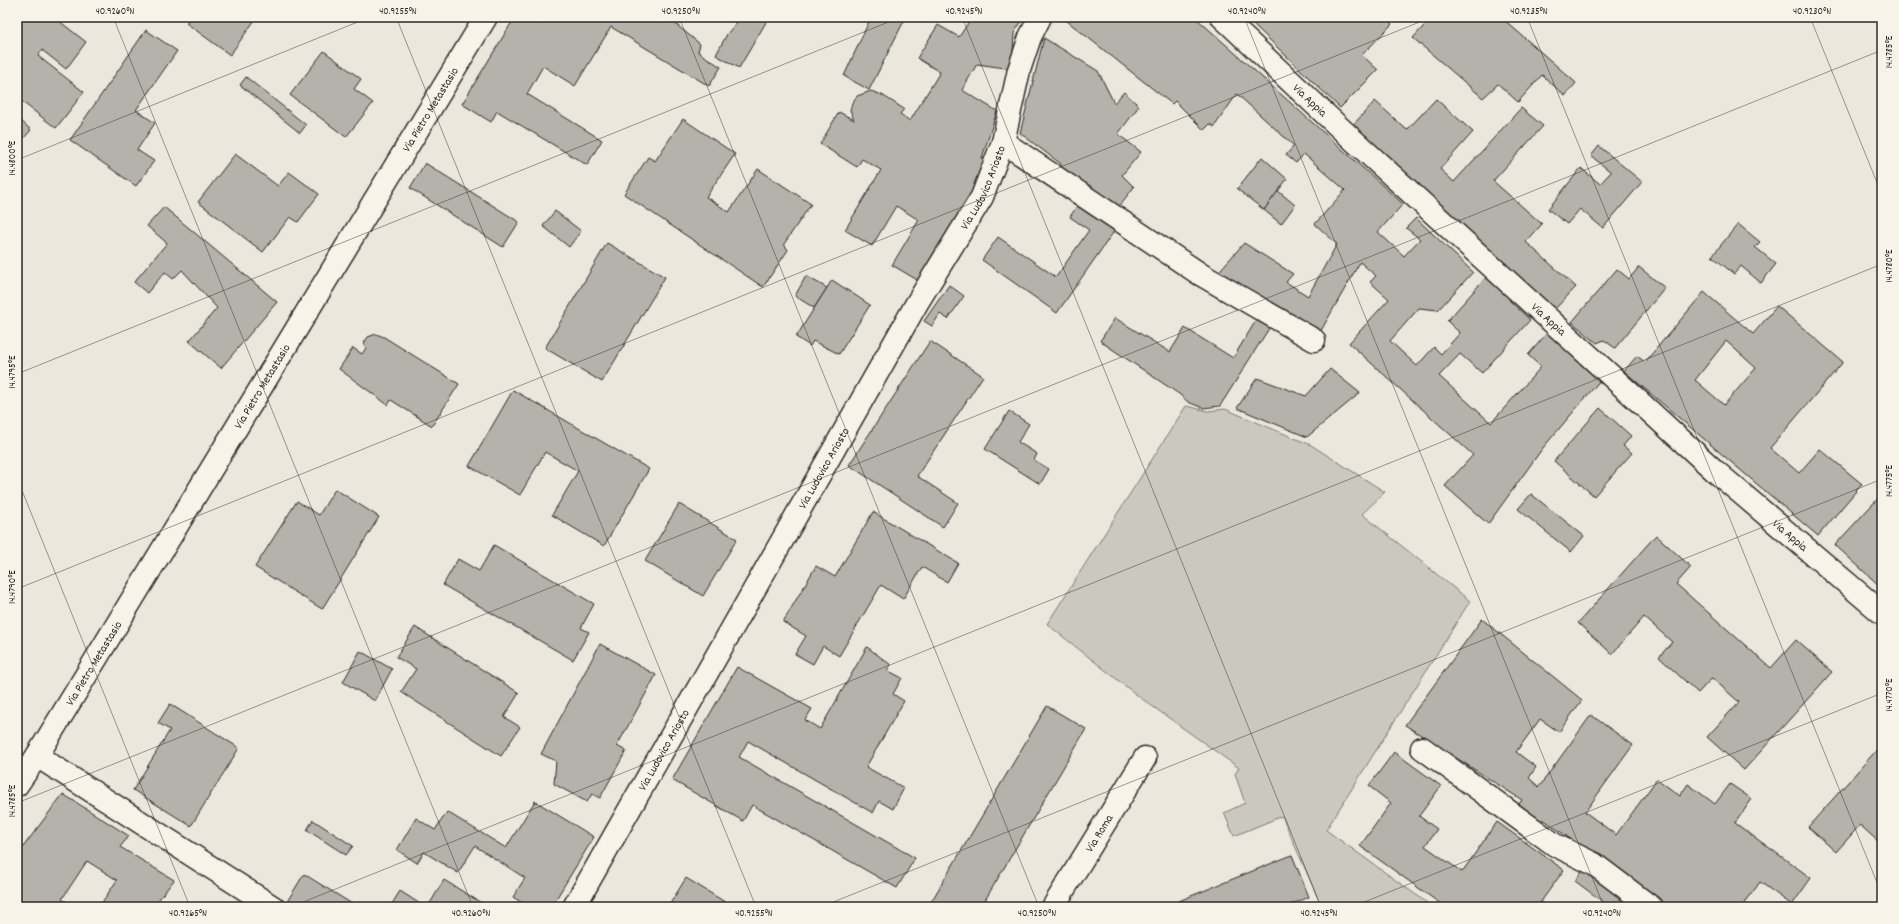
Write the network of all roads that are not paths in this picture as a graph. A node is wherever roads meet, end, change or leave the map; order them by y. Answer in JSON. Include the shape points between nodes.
{"nodes":[{"id":1,"x":486,"y":17,"type":"edge"},
{"id":2,"x":1040,"y":17,"type":"edge"},
{"id":3,"x":1222,"y":17,"type":"edge"},
{"id":4,"x":1003,"y":142,"type":"junction"},
{"id":5,"x":1314,"y":340,"type":"dead end"},
{"id":6,"x":1882,"y":613,"type":"edge"},
{"id":7,"x":1422,"y":748,"type":"dead end"},
{"id":8,"x":37,"y":756,"type":"junction"},
{"id":9,"x":1145,"y":758,"type":"dead end"},
{"id":10,"x":17,"y":785,"type":"edge"},
{"id":11,"x":273,"y":907,"type":"edge"},
{"id":12,"x":574,"y":907,"type":"edge"},
{"id":13,"x":1053,"y":907,"type":"edge"},
{"id":14,"x":1651,"y":907,"type":"edge"}],
"edges":[{"from":1,"to":8,"type":"street","name":"Via Pietro Metastasio"},
{"from":2,"to":4,"type":"street","name":"Via Ludovico Ariosto","via":[[1019,70]]},
{"from":3,"to":6,"type":"street","name":"Via Appia","via":[[1339,128],[1715,470]]},
{"from":4,"to":5,"type":"street","via":[[1200,274]]},
{"from":4,"to":12,"type":"street","name":"Via Ludovico Ariosto","via":[[982,196],[913,310]]},
{"from":7,"to":14,"type":"street","via":[[1554,845],[1594,864]]},
{"from":8,"to":10,"type":"street","name":"Via Pietro Metastasio"},
{"from":8,"to":11,"type":"street"},
{"from":9,"to":13,"type":"street","name":"Via Roma"}]}
